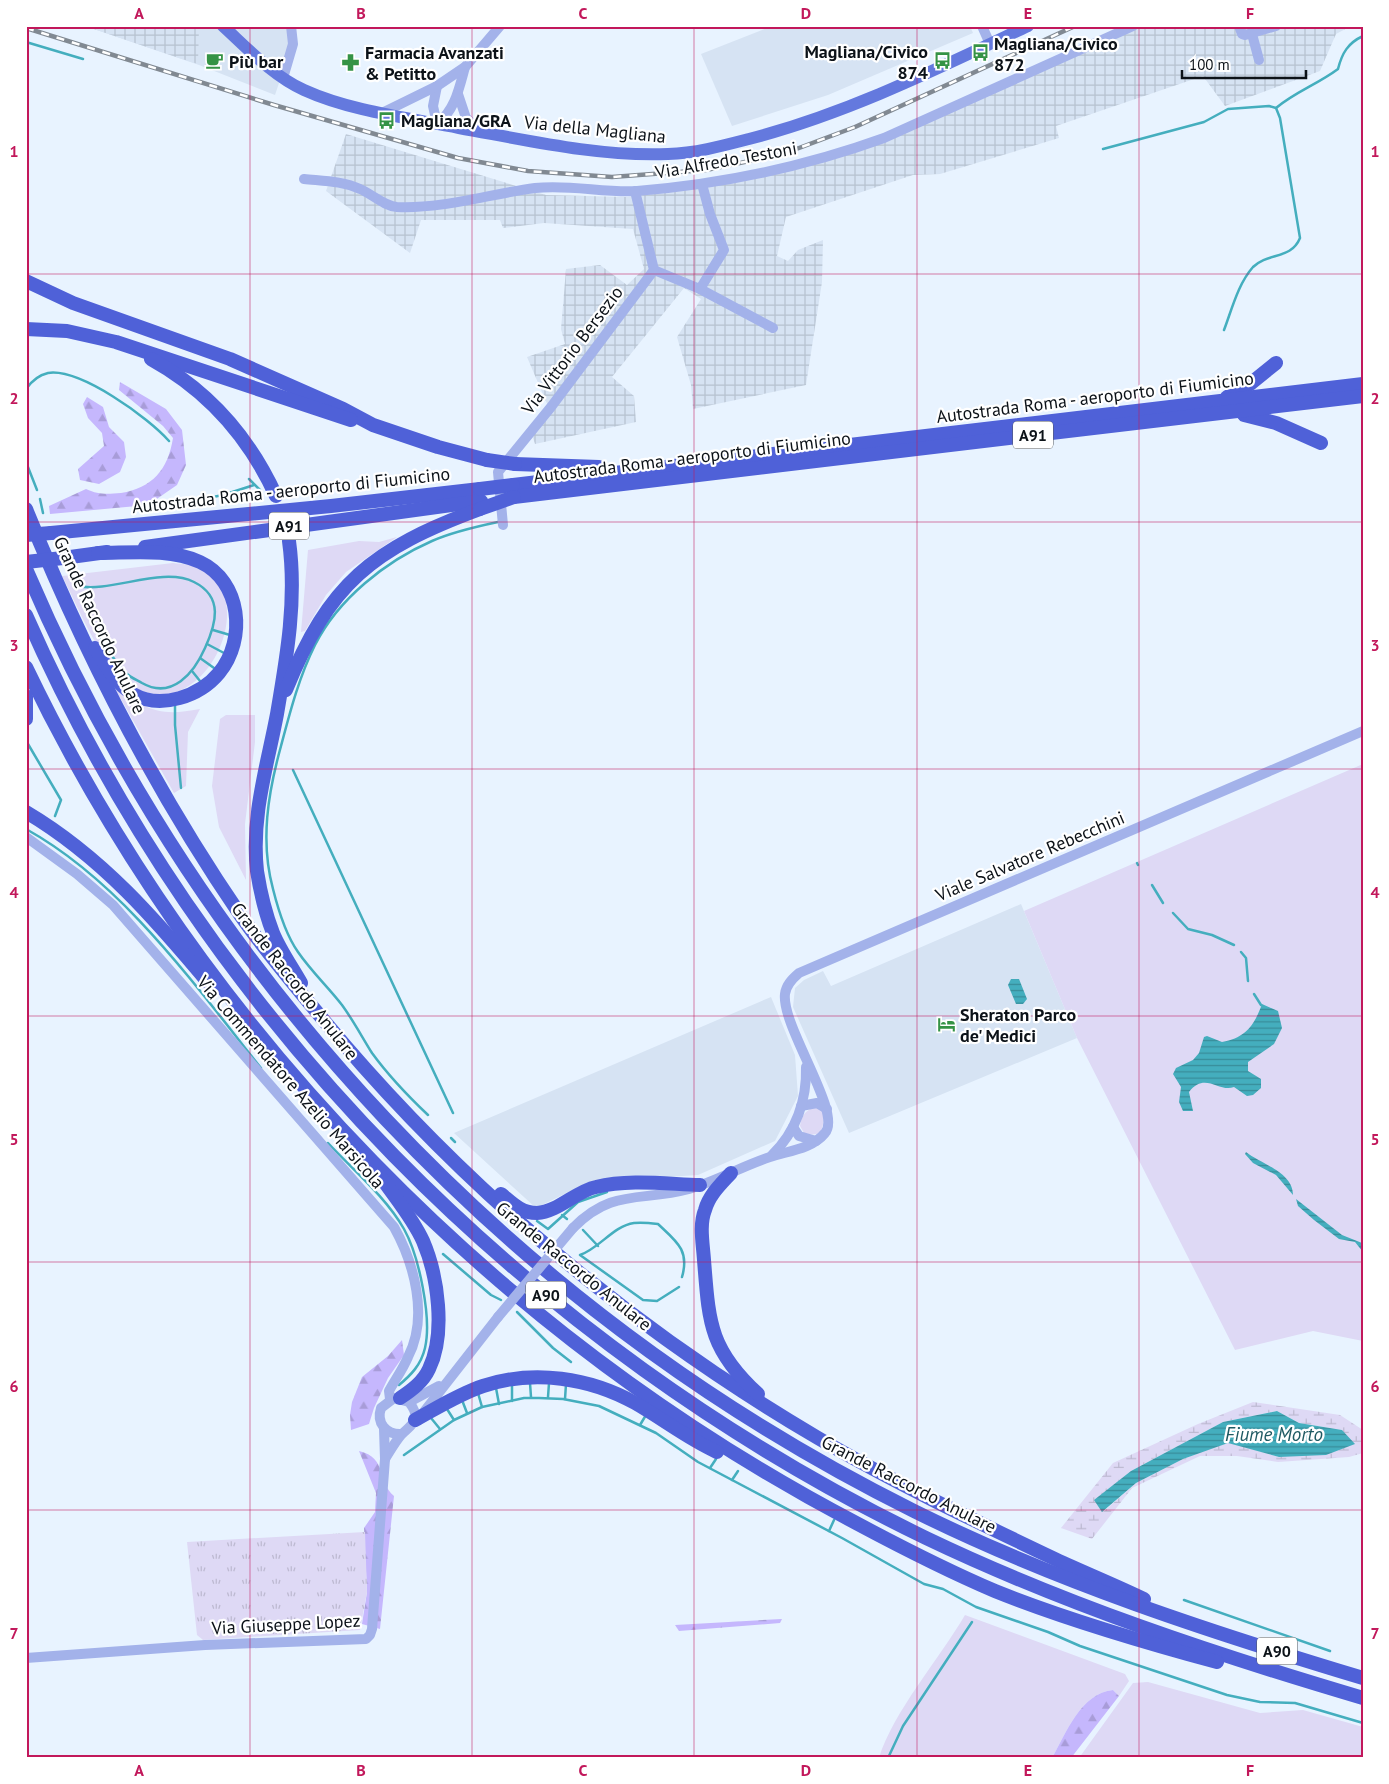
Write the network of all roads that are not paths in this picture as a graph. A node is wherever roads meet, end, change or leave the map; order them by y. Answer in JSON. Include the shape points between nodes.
{"nodes":[{"id":1,"x":222,"y":26,"type":"edge"},
{"id":2,"x":291,"y":26,"type":"edge"},
{"id":3,"x":500,"y":26,"type":"edge"},
{"id":4,"x":982,"y":26,"type":"edge"},
{"id":5,"x":1028,"y":26,"type":"edge"},
{"id":6,"x":1133,"y":26,"type":"edge"},
{"id":7,"x":1239,"y":26,"type":"edge"},
{"id":8,"x":1276,"y":26,"type":"edge"},
{"id":9,"x":1252,"y":34,"type":"junction"},
{"id":10,"x":990,"y":44,"type":"junction"},
{"id":11,"x":1259,"y":60,"type":"dead end"},
{"id":12,"x":466,"y":67,"type":"junction"},
{"id":13,"x":283,"y":78,"type":"junction"},
{"id":14,"x":437,"y":86,"type":"junction"},
{"id":15,"x":458,"y":94,"type":"junction"},
{"id":16,"x":433,"y":106,"type":"junction"},
{"id":17,"x":451,"y":110,"type":"junction"},
{"id":18,"x":382,"y":113,"type":"junction"},
{"id":19,"x":437,"y":124,"type":"junction"},
{"id":20,"x":481,"y":132,"type":"junction"},
{"id":21,"x":304,"y":179,"type":"dead end"},
{"id":22,"x":702,"y":184,"type":"junction"},
{"id":23,"x":635,"y":191,"type":"junction"},
{"id":24,"x":654,"y":270,"type":"junction"},
{"id":25,"x":26,"y":281,"type":"edge"},
{"id":26,"x":700,"y":290,"type":"junction"},
{"id":27,"x":26,"y":328,"type":"edge"},
{"id":28,"x":772,"y":328,"type":"dead end"},
{"id":29,"x":102,"y":338,"type":"junction"},
{"id":30,"x":1276,"y":363,"type":"dead end"},
{"id":31,"x":1363,"y":384,"type":"edge"},
{"id":32,"x":1363,"y":396,"type":"edge"},
{"id":33,"x":1218,"y":401,"type":"junction"},
{"id":34,"x":1211,"y":414,"type":"junction"},
{"id":35,"x":373,"y":425,"type":"junction"},
{"id":36,"x":1321,"y":443,"type":"dead end"},
{"id":37,"x":697,"y":464,"type":"junction"},
{"id":38,"x":514,"y":491,"type":"junction"},
{"id":39,"x":276,"y":496,"type":"dead end"},
{"id":40,"x":480,"y":500,"type":"junction"},
{"id":41,"x":26,"y":509,"type":"edge"},
{"id":42,"x":503,"y":525,"type":"dead end"},
{"id":43,"x":26,"y":535,"type":"edge"},
{"id":44,"x":289,"y":541,"type":"dead end"},
{"id":45,"x":98,"y":553,"type":"junction"},
{"id":46,"x":26,"y":562,"type":"edge"},
{"id":47,"x":26,"y":569,"type":"edge"},
{"id":48,"x":53,"y":576,"type":"junction"},
{"id":49,"x":26,"y":615,"type":"edge"},
{"id":50,"x":26,"y":667,"type":"edge"},
{"id":51,"x":26,"y":696,"type":"edge"},
{"id":52,"x":276,"y":714,"type":"junction"},
{"id":53,"x":26,"y":718,"type":"edge"},
{"id":54,"x":1363,"y":731,"type":"edge"},
{"id":55,"x":26,"y":812,"type":"edge"},
{"id":56,"x":26,"y":837,"type":"edge"},
{"id":57,"x":269,"y":1045,"type":"junction"},
{"id":58,"x":350,"y":1053,"type":"junction"},
{"id":59,"x":806,"y":1061,"type":"junction"},
{"id":60,"x":801,"y":1106,"type":"junction"},
{"id":61,"x":828,"y":1109,"type":"junction"},
{"id":62,"x":793,"y":1127,"type":"junction"},
{"id":63,"x":424,"y":1132,"type":"junction"},
{"id":64,"x":816,"y":1141,"type":"junction"},
{"id":65,"x":359,"y":1148,"type":"junction"},
{"id":66,"x":770,"y":1157,"type":"junction"},
{"id":67,"x":732,"y":1173,"type":"junction"},
{"id":68,"x":700,"y":1185,"type":"junction"},
{"id":69,"x":446,"y":1381,"type":"junction"},
{"id":70,"x":400,"y":1400,"type":"junction"},
{"id":71,"x":415,"y":1420,"type":"junction"},
{"id":72,"x":384,"y":1429,"type":"junction"},
{"id":73,"x":402,"y":1434,"type":"junction"},
{"id":74,"x":815,"y":1436,"type":"junction"},
{"id":75,"x":384,"y":1459,"type":"junction"},
{"id":76,"x":763,"y":1471,"type":"junction"},
{"id":77,"x":1191,"y":1624,"type":"junction"},
{"id":78,"x":26,"y":1658,"type":"edge"},
{"id":79,"x":1363,"y":1678,"type":"edge"},
{"id":80,"x":1311,"y":1682,"type":"junction"},
{"id":81,"x":1363,"y":1698,"type":"edge"}],
"edges":[{"from":1,"to":13,"type":"main road","name":"Via della Magliana"},
{"from":2,"to":13,"type":"street","via":[[293,44]]},
{"from":3,"to":12,"type":"street"},
{"from":4,"to":10,"type":"street"},
{"from":5,"to":10,"type":"main road","name":"Via della Magliana"},
{"from":6,"to":22,"type":"street","name":"Via Alfredo Testoni","via":[[884,138],[771,172]]},
{"from":7,"to":9,"type":"street","via":[[1243,35]]},
{"from":8,"to":9,"type":"street"},
{"from":9,"to":11,"type":"street"},
{"from":10,"to":20,"type":"main road","name":"Via della Magliana","via":[[807,123],[687,153],[648,154],[544,144]]},
{"from":12,"to":14,"type":"street"},
{"from":12,"to":15,"type":"street"},
{"from":13,"to":18,"type":"main road","name":"Via della Magliana","via":[[325,98]]},
{"from":14,"to":16,"type":"street"},
{"from":14,"to":18,"type":"street"},
{"from":15,"to":17,"type":"street"},
{"from":15,"to":20,"type":"street","via":[[466,118]]},
{"from":16,"to":17,"type":"street"},
{"from":16,"to":19,"type":"street"},
{"from":17,"to":19,"type":"street"},
{"from":18,"to":19,"type":"main road","name":"Via della Magliana"},
{"from":19,"to":20,"type":"main road","name":"Via della Magliana"},
{"from":21,"to":23,"type":"street","name":"Via Alfredo Testoni","via":[[360,189],[396,207],[471,201],[536,188]]},
{"from":22,"to":23,"type":"street","name":"Via Alfredo Testoni"},
{"from":22,"to":26,"type":"street","via":[[724,250]]},
{"from":23,"to":24,"type":"street"},
{"from":24,"to":26,"type":"street"},
{"from":24,"to":42,"type":"street","name":"Via Vittorio Bersezio","via":[[498,472]]},
{"from":25,"to":35,"type":"highway","via":[[74,303],[230,360]]},
{"from":26,"to":28,"type":"street"},
{"from":27,"to":29,"type":"highway"},
{"from":29,"to":35,"type":"highway"},
{"from":29,"to":39,"type":"highway","via":[[153,360],[206,396],[251,450]]},
{"from":30,"to":33,"type":"highway","via":[[1250,384]]},
{"from":31,"to":33,"type":"highway","name":"Autostrada Roma - aeroporto di Fiumicino","number":"A91"},
{"from":32,"to":34,"type":"highway","name":"Autostrada Roma - aeroporto di Fiumicino","number":"A91"},
{"from":33,"to":37,"type":"highway","name":"Autostrada Roma - aeroporto di Fiumicino","number":"A91"},
{"from":34,"to":36,"type":"highway","via":[[1259,417]]},
{"from":34,"to":38,"type":"highway","name":"Autostrada Roma - aeroporto di Fiumicino","number":"A91"},
{"from":35,"to":37,"type":"highway","bridge":true,"via":[[438,447],[515,464],[575,467]]},
{"from":37,"to":38,"type":"highway","name":"Autostrada Roma - aeroporto di Fiumicino","number":"A91"},
{"from":38,"to":40,"type":"highway","name":"Autostrada Roma - aeroporto di Fiumicino","number":"A91","bridge":true},
{"from":38,"to":40,"type":"highway","bridge":true},
{"from":40,"to":43,"type":"highway","name":"Autostrada Roma - aeroporto di Fiumicino","number":"A91","bridge":true,"via":[[331,506]]},
{"from":40,"to":45,"type":"highway","name":"Autostrada Roma - aeroporto di Fiumicino","number":"A91"},
{"from":40,"to":52,"type":"highway","via":[[398,544],[348,584],[307,641]]},
{"from":41,"to":48,"type":"highway","name":"Grande Raccordo Anulare"},
{"from":44,"to":52,"type":"highway","via":[[293,572],[292,604]]},
{"from":45,"to":46,"type":"highway","name":"Autostrada Roma - aeroporto di Fiumicino","number":"A91","bridge":true},
{"from":45,"to":48,"type":"highway","via":[[142,552],[181,556],[199,562],[220,576],[232,596],[235,628],[227,659],[212,679],[192,693],[176,699],[150,700],[131,692],[105,664]]},
{"from":47,"to":77,"type":"highway","name":"Grande Raccordo Anulare","number":"A90","via":[[102,727],[178,856],[209,901],[307,1032],[377,1111],[457,1193],[524,1253],[634,1340],[732,1408],[790,1443],[856,1481],[973,1539],[1060,1576]]},
{"from":48,"to":58,"type":"highway","name":"Grande Raccordo Anulare","via":[[140,752],[212,870],[248,925]]},
{"from":49,"to":80,"type":"highway","number":"A90","via":[[84,735],[163,867],[212,941],[291,1042],[398,1160],[530,1283],[692,1404],[802,1472],[890,1519],[968,1557],[1081,1604],[1202,1648]]},
{"from":50,"to":57,"type":"highway","via":[[61,739],[126,848],[223,988]]},
{"from":51,"to":53,"type":"highway"},
{"from":52,"to":58,"type":"highway","via":[[258,802],[255,847],[258,873],[274,934],[307,992]]},
{"from":54,"to":59,"type":"street","name":"Viale Salvatore Rebecchini","via":[[799,973],[787,986],[785,1000]]},
{"from":55,"to":57,"type":"highway","via":[[81,848],[132,894],[228,1005]]},
{"from":56,"to":70,"type":"street","name":"Via Commendatore Azelio Marsicola","via":[[113,905],[394,1227],[415,1283],[419,1310],[412,1349],[389,1391]]},
{"from":57,"to":65,"type":"highway"},
{"from":58,"to":63,"type":"highway","name":"Grande Raccordo Anulare"},
{"from":59,"to":60,"type":"street","name":"Viale Salvatore Rebecchini","via":[[806,1084]]},
{"from":59,"to":61,"type":"street","name":"Viale Salvatore Rebecchini"},
{"from":60,"to":61,"type":"street","via":[[817,1103]]},
{"from":60,"to":62,"type":"street","name":"Viale Salvatore Rebecchini"},
{"from":61,"to":64,"type":"street","via":[[828,1129]]},
{"from":62,"to":64,"type":"street","via":[[799,1136]]},
{"from":62,"to":66,"type":"street","name":"Viale Salvatore Rebecchini","via":[[788,1139]]},
{"from":63,"to":68,"type":"highway","via":[[512,1203],[529,1212],[550,1210],[581,1192],[605,1185]]},
{"from":63,"to":74,"type":"highway","name":"Grande Raccordo Anulare","via":[[503,1208],[642,1323]]},
{"from":64,"to":66,"type":"street","name":"Viale Salvatore Rebecchini"},
{"from":65,"to":70,"type":"highway","via":[[411,1220],[427,1253],[434,1281],[438,1319],[434,1354],[429,1369],[416,1388]]},
{"from":65,"to":76,"type":"highway","via":[[462,1249],[544,1319],[661,1406]]},
{"from":66,"to":67,"type":"street","name":"Viale Salvatore Rebecchini"},
{"from":67,"to":68,"type":"street","name":"Viale Salvatore Rebecchini"},
{"from":67,"to":74,"type":"highway","via":[[709,1200],[703,1218],[712,1329],[724,1357],[744,1381]]},
{"from":68,"to":69,"type":"street","name":"Viale Salvatore Rebecchini","bridge":true,"via":[[670,1193],[612,1201],[591,1212],[573,1228]]},
{"from":69,"to":70,"type":"street","name":"Viale Salvatore Rebecchini","via":[[427,1394]]},
{"from":69,"to":71,"type":"street","name":"Viale Salvatore Rebecchini"},
{"from":70,"to":71,"type":"street","via":[[415,1411]]},
{"from":70,"to":72,"type":"street","via":[[385,1403],[380,1412]]},
{"from":71,"to":73,"type":"street","via":[[412,1427]]},
{"from":71,"to":76,"type":"highway","via":[[486,1385],[526,1379],[576,1380],[615,1393],[705,1446]]},
{"from":72,"to":73,"type":"street"},
{"from":72,"to":75,"type":"street","name":"Via Giuseppe Lopez"},
{"from":73,"to":75,"type":"street"},
{"from":74,"to":77,"type":"highway","name":"Grande Raccordo Anulare","via":[[938,1503]]},
{"from":75,"to":78,"type":"street","name":"Via Giuseppe Lopez","via":[[372,1629],[366,1639],[205,1645]]},
{"from":76,"to":80,"type":"highway","via":[[885,1539],[1004,1594],[1175,1650]]},
{"from":77,"to":79,"type":"highway","name":"Grande Raccordo Anulare","number":"A90"},
{"from":80,"to":81,"type":"highway","number":"A90"}]}
